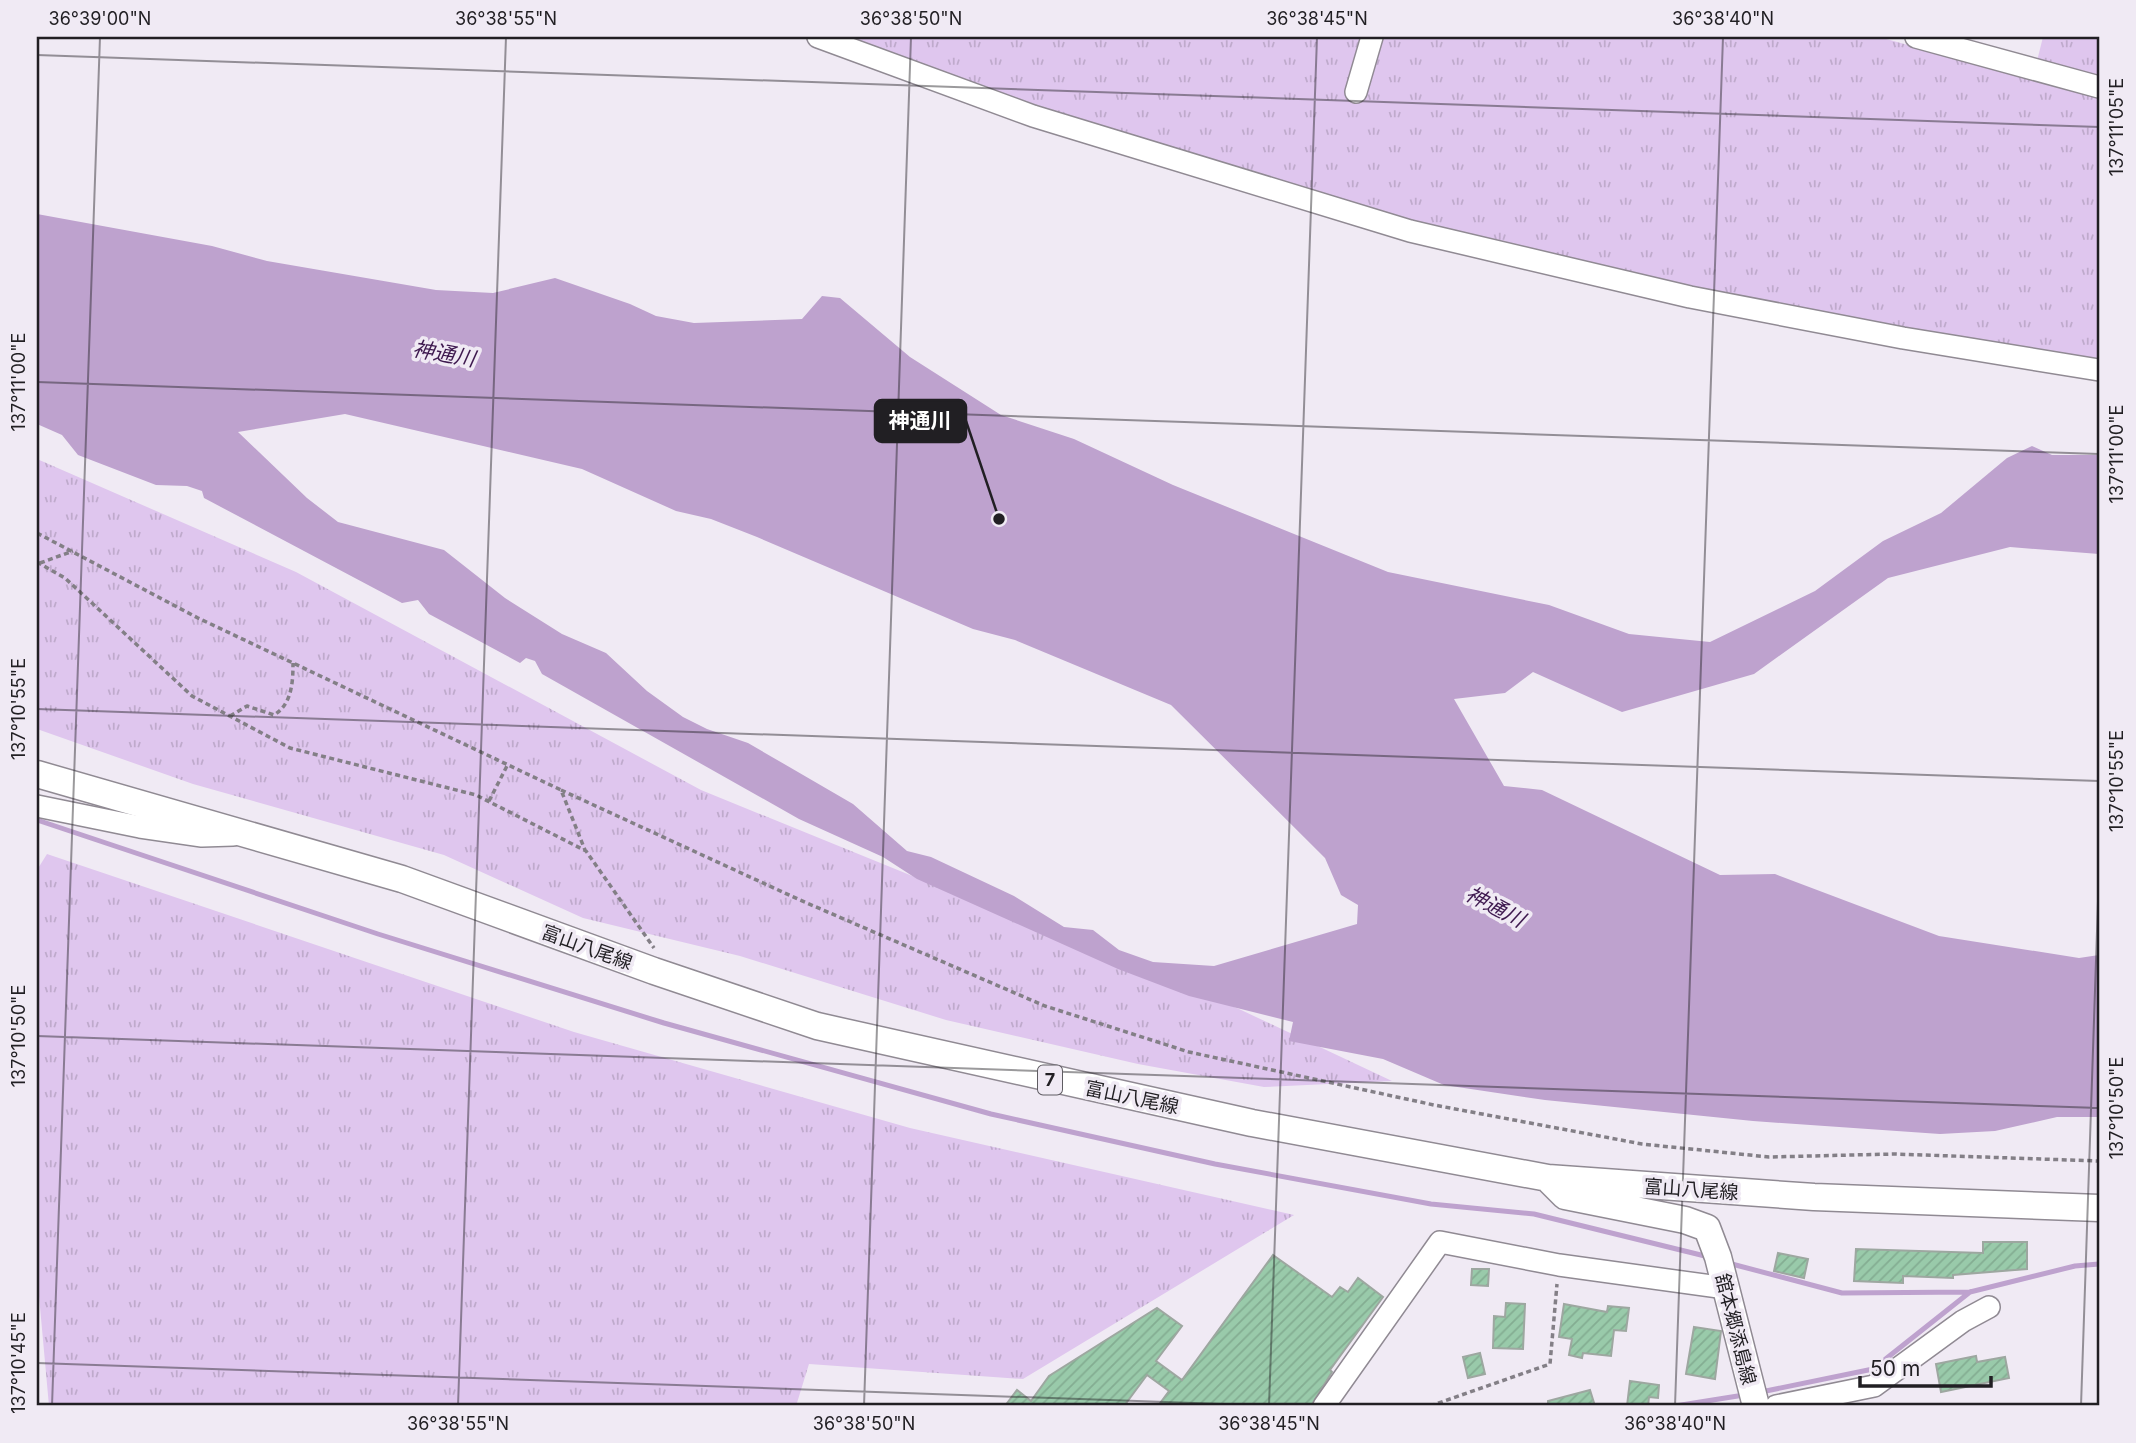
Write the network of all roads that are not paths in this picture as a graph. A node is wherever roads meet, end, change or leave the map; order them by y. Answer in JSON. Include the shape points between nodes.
{"nodes":[{"id":1,"x":818,"y":37,"type":"edge"},
{"id":2,"x":1372,"y":37,"type":"edge"},
{"id":3,"x":1916,"y":37,"type":"edge"},
{"id":4,"x":2099,"y":87,"type":"edge"},
{"id":5,"x":1356,"y":92,"type":"dead end"},
{"id":6,"x":2099,"y":370,"type":"edge"},
{"id":7,"x":37,"y":774,"type":"edge"},
{"id":8,"x":38,"y":813,"type":"edge"},
{"id":9,"x":249,"y":835,"type":"junction"},
{"id":10,"x":1548,"y":1178,"type":"junction"},
{"id":11,"x":2099,"y":1208,"type":"edge"},
{"id":12,"x":1721,"y":1268,"type":"junction"},
{"id":13,"x":1989,"y":1307,"type":"dead end"},
{"id":14,"x":1324,"y":1406,"type":"edge"},
{"id":15,"x":1756,"y":1406,"type":"edge"},
{"id":16,"x":1776,"y":1406,"type":"edge"}],
"edges":[{"from":1,"to":6,"type":"street","via":[[1032,116],[1410,231],[1690,297]]},
{"from":2,"to":5,"type":"street"},
{"from":3,"to":4,"type":"street"},
{"from":7,"to":9,"type":"main road","name":"富山八尾線","number":"7"},
{"from":8,"to":9,"type":"street","via":[[202,836]]},
{"from":9,"to":10,"type":"main road","name":"富山八尾線","number":"7","via":[[402,879],[817,1026],[1252,1123]]},
{"from":10,"to":11,"type":"main road","name":"富山八尾線","number":"7","via":[[1814,1197]]},
{"from":10,"to":12,"type":"main road","via":[[1565,1195],[1707,1228]]},
{"from":12,"to":14,"type":"street","via":[[1559,1265],[1440,1241]]},
{"from":12,"to":15,"type":"main road","name":"舘本郷添島線"},
{"from":13,"to":16,"type":"street","via":[[1874,1386]]}]}
